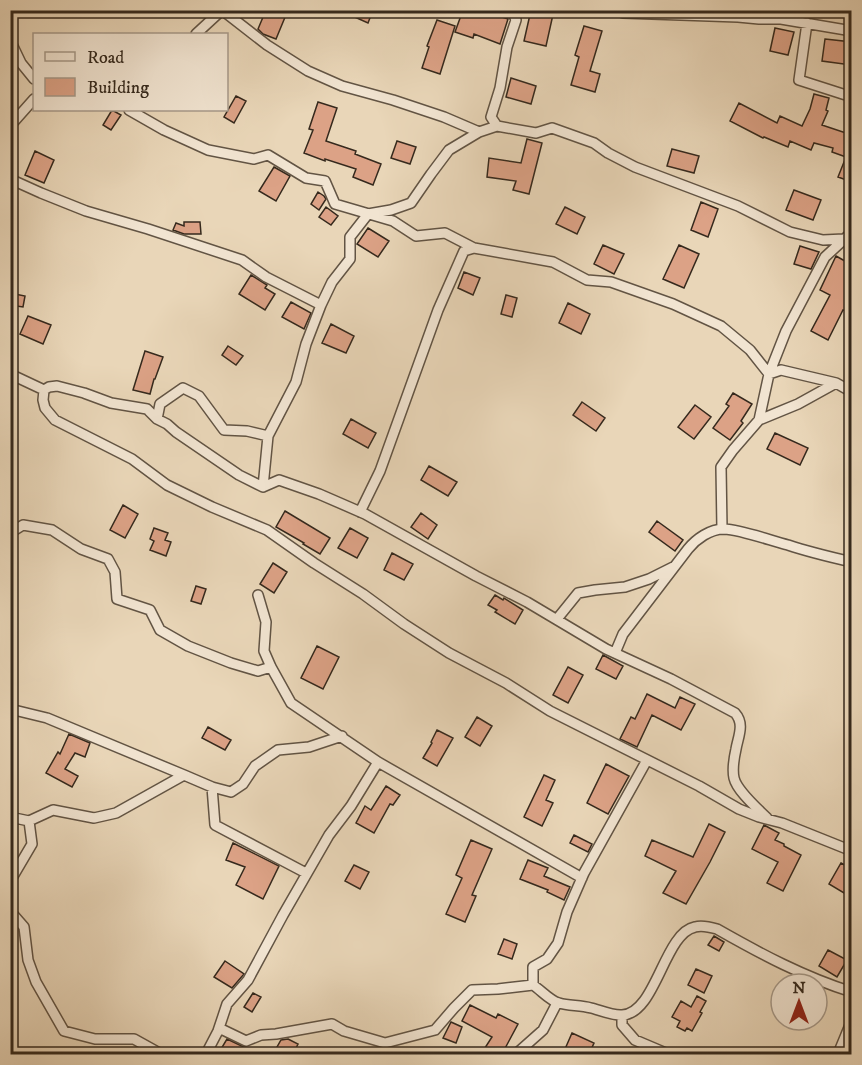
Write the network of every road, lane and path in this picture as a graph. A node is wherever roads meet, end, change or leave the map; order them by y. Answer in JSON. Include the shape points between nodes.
{"nodes":[{"id":1,"x":512,"y":10,"type":"edge"},
{"id":2,"x":616,"y":10,"type":"edge"},
{"id":3,"x":733,"y":14,"type":"edge"},
{"id":4,"x":807,"y":23,"type":"junction"},
{"id":5,"x":852,"y":31,"type":"edge"},
{"id":6,"x":197,"y":33,"type":"edge"},
{"id":7,"x":10,"y":40,"type":"edge"},
{"id":8,"x":33,"y":78,"type":"edge"},
{"id":9,"x":852,"y":97,"type":"edge"},
{"id":10,"x":33,"y":100,"type":"edge"},
{"id":11,"x":131,"y":111,"type":"edge"},
{"id":12,"x":10,"y":126,"type":"edge"},
{"id":13,"x":497,"y":126,"type":"junction"},
{"id":14,"x":479,"y":132,"type":"junction"},
{"id":15,"x":10,"y":179,"type":"edge"},
{"id":16,"x":368,"y":214,"type":"junction"},
{"id":17,"x":849,"y":238,"type":"edge"},
{"id":18,"x":474,"y":248,"type":"junction"},
{"id":19,"x":321,"y":305,"type":"junction"},
{"id":20,"x":10,"y":374,"type":"edge"},
{"id":21,"x":770,"y":374,"type":"junction"},
{"id":22,"x":836,"y":383,"type":"junction"},
{"id":23,"x":44,"y":390,"type":"junction"},
{"id":24,"x":852,"y":392,"type":"edge"},
{"id":25,"x":157,"y":419,"type":"junction"},
{"id":26,"x":759,"y":420,"type":"junction"},
{"id":27,"x":268,"y":436,"type":"junction"},
{"id":28,"x":263,"y":487,"type":"junction"},
{"id":29,"x":360,"y":512,"type":"junction"},
{"id":30,"x":722,"y":529,"type":"junction"},
{"id":31,"x":10,"y":533,"type":"edge"},
{"id":32,"x":852,"y":562,"type":"edge"},
{"id":33,"x":675,"y":566,"type":"junction"},
{"id":34,"x":258,"y":596,"type":"dead end"},
{"id":35,"x":557,"y":619,"type":"junction"},
{"id":36,"x":615,"y":653,"type":"junction"},
{"id":37,"x":271,"y":667,"type":"junction"},
{"id":38,"x":10,"y":709,"type":"edge"},
{"id":39,"x":342,"y":736,"type":"junction"},
{"id":40,"x":647,"y":760,"type":"junction"},
{"id":41,"x":378,"y":762,"type":"junction"},
{"id":42,"x":184,"y":776,"type":"junction"},
{"id":43,"x":212,"y":787,"type":"junction"},
{"id":44,"x":10,"y":817,"type":"edge"},
{"id":45,"x":768,"y":820,"type":"junction"},
{"id":46,"x":29,"y":821,"type":"junction"},
{"id":47,"x":852,"y":851,"type":"edge"},
{"id":48,"x":306,"y":873,"type":"junction"},
{"id":49,"x":582,"y":878,"type":"junction"},
{"id":50,"x":10,"y":884,"type":"edge"},
{"id":51,"x":10,"y":911,"type":"edge"},
{"id":52,"x":533,"y":985,"type":"junction"},
{"id":53,"x":852,"y":992,"type":"edge"},
{"id":54,"x":557,"y":1003,"type":"junction"},
{"id":55,"x":622,"y":1015,"type":"junction"},
{"id":56,"x":852,"y":1020,"type":"edge"},
{"id":57,"x":219,"y":1028,"type":"junction"},
{"id":58,"x":160,"y":1054,"type":"edge"},
{"id":59,"x":206,"y":1054,"type":"edge"},
{"id":60,"x":516,"y":1054,"type":"edge"},
{"id":61,"x":668,"y":1054,"type":"edge"},
{"id":62,"x":838,"y":1054,"type":"edge"}],
"edges":[{"from":1,"to":13,"type":"street","via":[[516,20],[491,117]]},
{"from":2,"to":3,"type":"street","via":[[623,14]]},
{"from":3,"to":4,"type":"street"},
{"from":4,"to":5,"type":"street"},
{"from":4,"to":9,"type":"street","via":[[799,81]]},
{"from":6,"to":14,"type":"street","via":[[222,10],[308,71]]},
{"from":7,"to":8,"type":"street"},
{"from":10,"to":12,"type":"street"},
{"from":11,"to":16,"type":"street","via":[[208,150],[254,159],[268,155],[306,177],[325,181],[335,204]]},
{"from":13,"to":14,"type":"street"},
{"from":13,"to":17,"type":"street","via":[[536,133],[552,128],[594,143],[635,167],[738,206],[790,232],[823,240]]},
{"from":14,"to":16,"type":"street","via":[[449,150],[411,203]]},
{"from":15,"to":19,"type":"street","via":[[86,211],[242,260]]},
{"from":16,"to":18,"type":"street","via":[[393,221],[416,236],[445,233]]},
{"from":16,"to":19,"type":"street","via":[[350,237],[350,259]]},
{"from":17,"to":21,"type":"street","via":[[825,257],[786,331]]},
{"from":18,"to":21,"type":"street","via":[[552,262],[587,280],[611,282],[674,304],[721,326],[750,350]]},
{"from":18,"to":29,"type":"street","via":[[464,251],[438,310],[380,471]]},
{"from":19,"to":27,"type":"street","via":[[296,382]]},
{"from":20,"to":23,"type":"street"},
{"from":21,"to":22,"type":"street","via":[[781,370]]},
{"from":21,"to":26,"type":"street"},
{"from":22,"to":24,"type":"street"},
{"from":22,"to":26,"type":"street"},
{"from":23,"to":25,"type":"street","via":[[57,387],[147,409]]},
{"from":23,"to":40,"type":"street","via":[[45,408],[55,420],[132,459],[167,485],[267,530],[449,653],[550,711]]},
{"from":25,"to":27,"type":"street","via":[[160,404],[183,388],[199,396],[224,430]]},
{"from":25,"to":28,"type":"street"},
{"from":26,"to":30,"type":"street","via":[[721,467]]},
{"from":27,"to":28,"type":"street"},
{"from":28,"to":29,"type":"street","via":[[279,480]]},
{"from":29,"to":35,"type":"street"},
{"from":30,"to":32,"type":"street"},
{"from":30,"to":33,"type":"street","via":[[696,539]]},
{"from":31,"to":37,"type":"street","via":[[23,525],[52,530],[81,549],[108,559],[115,572],[117,599],[150,610],[160,630],[231,663],[258,671]]},
{"from":33,"to":35,"type":"street","via":[[626,587],[578,593]]},
{"from":33,"to":36,"type":"street","via":[[623,634]]},
{"from":34,"to":37,"type":"street","via":[[266,621],[264,651]]},
{"from":35,"to":36,"type":"street"},
{"from":36,"to":45,"type":"street","via":[[740,718],[734,779]]},
{"from":37,"to":39,"type":"street","via":[[291,703]]},
{"from":38,"to":42,"type":"street","via":[[47,718]]},
{"from":39,"to":41,"type":"street"},
{"from":39,"to":43,"type":"street","via":[[309,747],[279,750],[255,766],[243,784],[231,792]]},
{"from":40,"to":45,"type":"street","via":[[739,809]]},
{"from":40,"to":49,"type":"street"},
{"from":41,"to":48,"type":"street"},
{"from":41,"to":49,"type":"street"},
{"from":42,"to":43,"type":"street"},
{"from":42,"to":46,"type":"street","via":[[116,813],[94,818],[53,810]]},
{"from":43,"to":48,"type":"street","via":[[215,825]]},
{"from":44,"to":46,"type":"street"},
{"from":45,"to":47,"type":"street"},
{"from":46,"to":50,"type":"street","via":[[32,844]]},
{"from":48,"to":57,"type":"street","via":[[248,980],[227,1004]]},
{"from":49,"to":52,"type":"street","via":[[558,943],[548,959],[533,967]]},
{"from":51,"to":58,"type":"street","via":[[24,927],[28,960],[36,982],[64,1031],[95,1039],[134,1040]]},
{"from":52,"to":54,"type":"street"},
{"from":52,"to":57,"type":"street","via":[[472,990],[435,1030],[385,1043],[332,1024],[246,1041]]},
{"from":53,"to":55,"type":"street","via":[[788,968],[717,929],[694,927],[676,942],[646,1000]]},
{"from":54,"to":55,"type":"street"},
{"from":54,"to":60,"type":"street","via":[[543,1030]]},
{"from":55,"to":61,"type":"street","via":[[622,1025],[635,1040]]},
{"from":56,"to":62,"type":"street"},
{"from":57,"to":59,"type":"street"}]}
